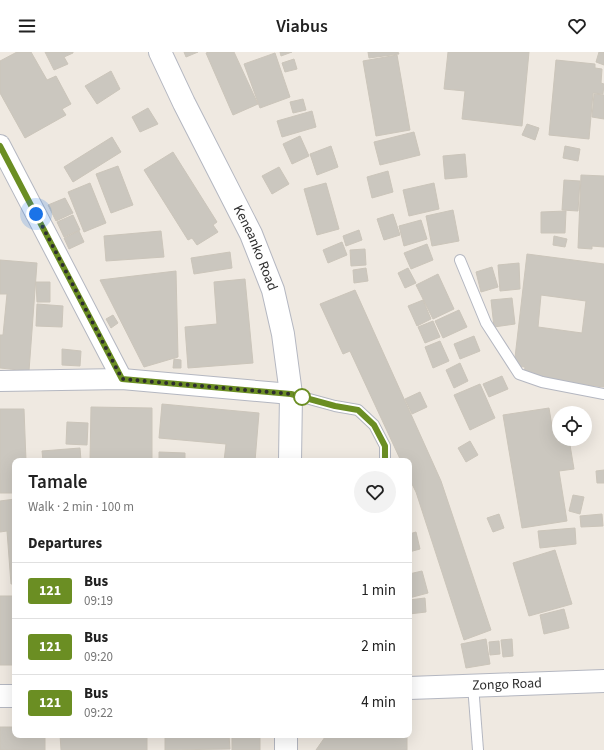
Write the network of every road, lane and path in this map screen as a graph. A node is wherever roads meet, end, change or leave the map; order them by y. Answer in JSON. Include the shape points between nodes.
{"nodes":[{"id":1,"x":160,"y":52,"type":"edge"},
{"id":2,"x":0,"y":146,"type":"edge"},
{"id":3,"x":460,"y":260,"type":"dead end"},
{"id":4,"x":122,"y":379,"type":"junction"},
{"id":5,"x":0,"y":381,"type":"edge"},
{"id":6,"x":291,"y":394,"type":"junction"},
{"id":7,"x":604,"y":394,"type":"edge"},
{"id":8,"x":290,"y":458,"type":"edge"},
{"id":9,"x":385,"y":458,"type":"edge"},
{"id":10,"x":604,"y":681,"type":"edge"},
{"id":11,"x":473,"y":686,"type":"junction"},
{"id":12,"x":412,"y":688,"type":"edge"},
{"id":13,"x":0,"y":696,"type":"edge"},
{"id":14,"x":12,"y":696,"type":"edge"},
{"id":15,"x":286,"y":738,"type":"edge"},
{"id":16,"x":286,"y":750,"type":"edge"},
{"id":17,"x":478,"y":750,"type":"edge"}],
"edges":[{"from":1,"to":6,"type":"street","name":"Keneanko Road","via":[[251,234],[273,290],[283,334]]},
{"from":2,"to":4,"type":"street"},
{"from":3,"to":7,"type":"lane","via":[[486,323],[519,374],[542,382]]},
{"from":4,"to":5,"type":"street"},
{"from":4,"to":6,"type":"street"},
{"from":6,"to":8,"type":"street","name":"Keneanko Road"},
{"from":6,"to":9,"type":"lane","via":[[358,410],[374,425],[385,446]]},
{"from":10,"to":11,"type":"street","name":"Zongo Road"},
{"from":11,"to":12,"type":"street","name":"Zongo Road"},
{"from":11,"to":17,"type":"lane"},
{"from":13,"to":14,"type":"street"},
{"from":15,"to":16,"type":"street"}]}
